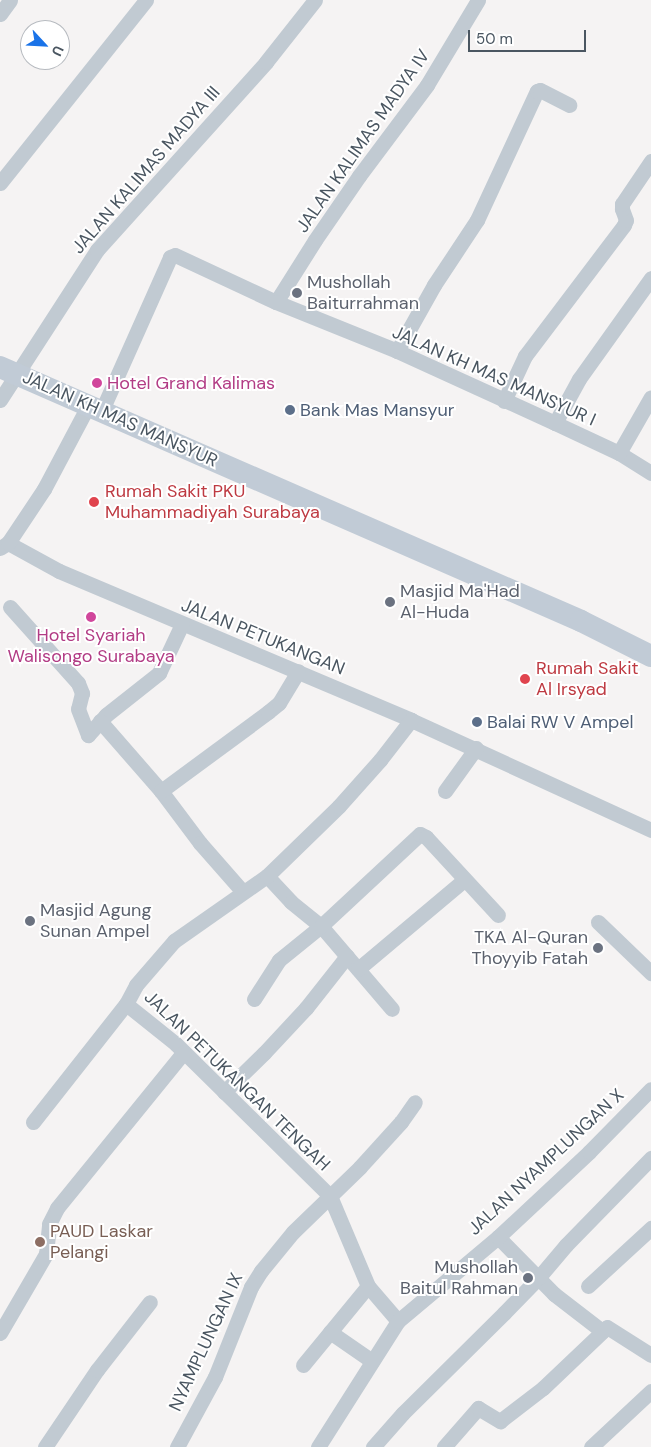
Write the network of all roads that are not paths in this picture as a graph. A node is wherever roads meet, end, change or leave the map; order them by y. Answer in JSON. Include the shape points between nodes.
{"nodes":[{"id":1,"x":10,"y":0,"type":"edge"},
{"id":2,"x":146,"y":0,"type":"edge"},
{"id":3,"x":315,"y":0,"type":"edge"},
{"id":4,"x":478,"y":0,"type":"edge"},
{"id":5,"x":0,"y":14,"type":"edge"},
{"id":6,"x":569,"y":104,"type":"dead end"},
{"id":7,"x":651,"y":161,"type":"edge"},
{"id":8,"x":0,"y":183,"type":"edge"},
{"id":9,"x":651,"y":278,"type":"edge"},
{"id":10,"x":276,"y":302,"type":"junction"},
{"id":11,"x":397,"y":352,"type":"junction"},
{"id":12,"x":8,"y":370,"type":"edge"},
{"id":13,"x":651,"y":397,"type":"edge"},
{"id":14,"x":0,"y":400,"type":"edge"},
{"id":15,"x":504,"y":401,"type":"junction"},
{"id":16,"x":95,"y":407,"type":"junction"},
{"id":17,"x":555,"y":423,"type":"junction"},
{"id":18,"x":619,"y":453,"type":"junction"},
{"id":19,"x":651,"y":473,"type":"edge"},
{"id":20,"x":4,"y":546,"type":"edge"},
{"id":21,"x":10,"y":607,"type":"dead end"},
{"id":22,"x":182,"y":624,"type":"junction"},
{"id":23,"x":651,"y":656,"type":"edge"},
{"id":24,"x":298,"y":671,"type":"junction"},
{"id":25,"x":411,"y":720,"type":"junction"},
{"id":26,"x":100,"y":721,"type":"junction"},
{"id":27,"x":476,"y":748,"type":"junction"},
{"id":28,"x":161,"y":791,"type":"junction"},
{"id":29,"x":445,"y":791,"type":"dead end"},
{"id":30,"x":651,"y":830,"type":"edge"},
{"id":31,"x":267,"y":876,"type":"junction"},
{"id":32,"x":464,"y":880,"type":"junction"},
{"id":33,"x":242,"y":892,"type":"junction"},
{"id":34,"x":498,"y":915,"type":"dead end"},
{"id":35,"x":598,"y":922,"type":"dead end"},
{"id":36,"x":321,"y":926,"type":"junction"},
{"id":37,"x":347,"y":956,"type":"junction"},
{"id":38,"x":648,"y":965,"type":"edge"},
{"id":39,"x":358,"y":969,"type":"junction"},
{"id":40,"x":254,"y":999,"type":"dead end"},
{"id":41,"x":126,"y":1004,"type":"junction"},
{"id":42,"x":392,"y":1009,"type":"dead end"},
{"id":43,"x":184,"y":1052,"type":"junction"},
{"id":44,"x":651,"y":1089,"type":"edge"},
{"id":45,"x":224,"y":1092,"type":"junction"},
{"id":46,"x":415,"y":1102,"type":"dead end"},
{"id":47,"x":33,"y":1122,"type":"dead end"},
{"id":48,"x":651,"y":1158,"type":"edge"},
{"id":49,"x":330,"y":1196,"type":"junction"},
{"id":50,"x":651,"y":1228,"type":"edge"},
{"id":51,"x":498,"y":1237,"type":"junction"},
{"id":52,"x":539,"y":1277,"type":"junction"},
{"id":53,"x":368,"y":1286,"type":"junction"},
{"id":54,"x":588,"y":1286,"type":"dead end"},
{"id":55,"x":150,"y":1302,"type":"dead end"},
{"id":56,"x":398,"y":1321,"type":"junction"},
{"id":57,"x":602,"y":1331,"type":"junction"},
{"id":58,"x":330,"y":1332,"type":"junction"},
{"id":59,"x":0,"y":1333,"type":"edge"},
{"id":60,"x":651,"y":1355,"type":"edge"},
{"id":61,"x":372,"y":1361,"type":"junction"},
{"id":62,"x":303,"y":1364,"type":"dead end"},
{"id":63,"x":651,"y":1391,"type":"edge"},
{"id":64,"x":45,"y":1447,"type":"edge"},
{"id":65,"x":177,"y":1447,"type":"edge"},
{"id":66,"x":318,"y":1447,"type":"edge"},
{"id":67,"x":373,"y":1447,"type":"edge"},
{"id":68,"x":444,"y":1447,"type":"edge"},
{"id":69,"x":591,"y":1447,"type":"edge"}],
"edges":[{"from":1,"to":5,"type":"street"},
{"from":2,"to":8,"type":"street"},
{"from":3,"to":12,"type":"street","name":"JALAN KALIMAS MADYA III","via":[[266,62],[97,250]]},
{"from":4,"to":10,"type":"street","name":"JALAN KALIMAS MADYA IV","via":[[427,85],[353,184]]},
{"from":6,"to":11,"type":"street","via":[[537,91],[477,220],[434,285]]},
{"from":7,"to":15,"type":"street","via":[[622,204],[624,225],[525,356]]},
{"from":9,"to":17,"type":"street","via":[[579,380]]},
{"from":10,"to":11,"type":"street","name":"JALAN KH MAS MANSYUR I"},
{"from":10,"to":16,"type":"street","name":"JALAN KH MAS MANSYUR I","via":[[172,256]]},
{"from":11,"to":15,"type":"street","name":"JALAN KH MAS MANSYUR I"},
{"from":12,"to":14,"type":"street","name":"JALAN KALIMAS MADYA III"},
{"from":12,"to":16,"type":"street","name":"JALAN KH MAS MANSYUR"},
{"from":13,"to":18,"type":"street"},
{"from":15,"to":17,"type":"street","name":"JALAN KH MAS MANSYUR I"},
{"from":16,"to":20,"type":"street","name":"JALAN PETUKANGAN"},
{"from":16,"to":23,"type":"street","name":"JALAN KH MAS MANSYUR","via":[[609,634]]},
{"from":17,"to":18,"type":"street","name":"JALAN KH MAS MANSYUR I"},
{"from":18,"to":19,"type":"street","name":"JALAN KH MAS MANSYUR I"},
{"from":20,"to":22,"type":"street","name":"JALAN PETUKANGAN"},
{"from":21,"to":26,"type":"street","via":[[78,683],[82,693],[78,709],[88,735]]},
{"from":22,"to":24,"type":"street","name":"JALAN PETUKANGAN"},
{"from":22,"to":26,"type":"street","via":[[159,674]]},
{"from":24,"to":25,"type":"street","name":"JALAN PETUKANGAN"},
{"from":24,"to":28,"type":"street","via":[[278,703],[268,712]]},
{"from":25,"to":27,"type":"street","name":"JALAN PETUKANGAN"},
{"from":25,"to":31,"type":"street","name":"JALAN PETUKANGAN TENGAH","via":[[339,806]]},
{"from":26,"to":28,"type":"street"},
{"from":27,"to":29,"type":"street"},
{"from":27,"to":30,"type":"street","name":"JALAN PETUKANGAN"},
{"from":28,"to":33,"type":"street"},
{"from":31,"to":33,"type":"street","name":"JALAN PETUKANGAN TENGAH"},
{"from":31,"to":36,"type":"street","via":[[291,902]]},
{"from":32,"to":34,"type":"street"},
{"from":32,"to":36,"type":"street","via":[[420,834]]},
{"from":32,"to":39,"type":"street"},
{"from":33,"to":41,"type":"street","name":"JALAN PETUKANGAN TENGAH","via":[[174,940],[136,985]]},
{"from":35,"to":38,"type":"street"},
{"from":36,"to":37,"type":"street"},
{"from":36,"to":40,"type":"street","via":[[279,960]]},
{"from":37,"to":39,"type":"street"},
{"from":37,"to":45,"type":"street","via":[[306,1008]]},
{"from":39,"to":42,"type":"street"},
{"from":41,"to":43,"type":"street","name":"JALAN PETUKANGAN TENGAH"},
{"from":41,"to":47,"type":"street"},
{"from":43,"to":45,"type":"street","name":"JALAN PETUKANGAN TENGAH"},
{"from":43,"to":59,"type":"street","via":[[57,1208],[49,1224],[46,1254]]},
{"from":44,"to":51,"type":"street","name":"JALAN NYAMPLUNGAN X"},
{"from":45,"to":49,"type":"street","name":"JALAN PETUKANGAN TENGAH"},
{"from":46,"to":49,"type":"street","name":"NYAMPLUNGAN IX","via":[[401,1122]]},
{"from":48,"to":52,"type":"street"},
{"from":49,"to":53,"type":"street"},
{"from":49,"to":65,"type":"street","name":"NYAMPLUNGAN IX","via":[[293,1232],[254,1282],[215,1377]]},
{"from":50,"to":54,"type":"street"},
{"from":51,"to":52,"type":"street"},
{"from":51,"to":56,"type":"street","name":"JALAN NYAMPLUNGAN X"},
{"from":52,"to":57,"type":"street","via":[[566,1305]]},
{"from":52,"to":67,"type":"street"},
{"from":53,"to":56,"type":"street"},
{"from":53,"to":58,"type":"street"},
{"from":55,"to":64,"type":"street","via":[[97,1370]]},
{"from":56,"to":61,"type":"street","name":"JALAN NYAMPLUNGAN X"},
{"from":57,"to":60,"type":"street","via":[[611,1328]]},
{"from":57,"to":68,"type":"street","via":[[544,1388],[499,1421],[478,1408]]},
{"from":58,"to":61,"type":"street"},
{"from":58,"to":62,"type":"street"},
{"from":61,"to":66,"type":"street","name":"JALAN NYAMPLUNGAN X"},
{"from":63,"to":69,"type":"street"}]}
